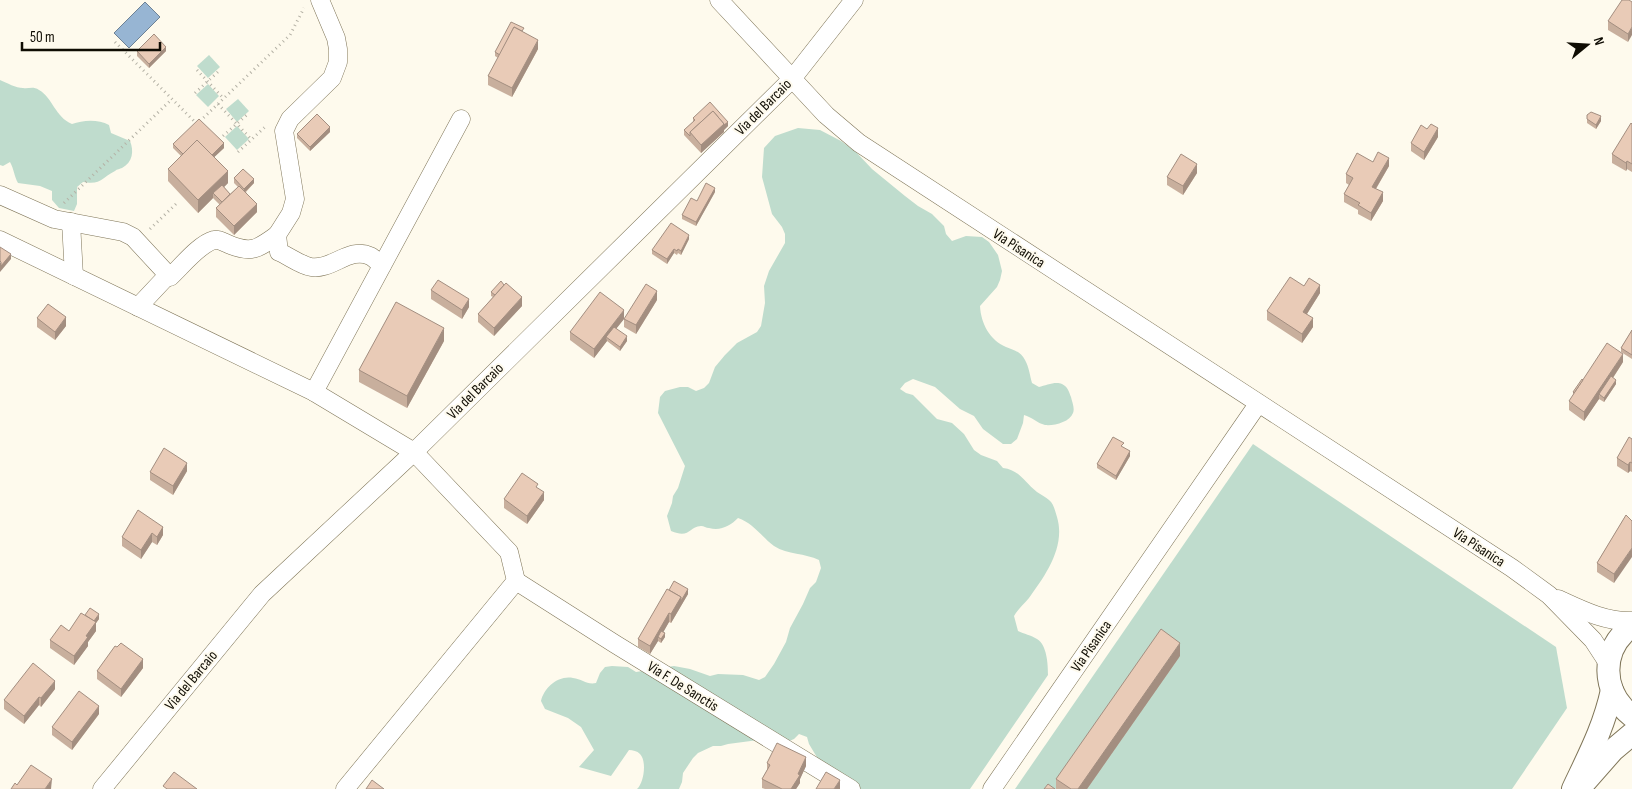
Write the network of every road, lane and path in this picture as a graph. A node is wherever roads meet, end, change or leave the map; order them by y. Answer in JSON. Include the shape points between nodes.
{"nodes":[{"id":1,"x":719,"y":0,"type":"edge"},
{"id":2,"x":854,"y":0,"type":"edge"},
{"id":3,"x":313,"y":1,"type":"edge"},
{"id":4,"x":115,"y":42,"type":"dead end"},
{"id":5,"x":197,"y":70,"type":"dead end"},
{"id":6,"x":220,"y":70,"type":"dead end"},
{"id":7,"x":792,"y":79,"type":"junction"},
{"id":8,"x":208,"y":81,"type":"junction"},
{"id":9,"x":195,"y":93,"type":"dead end"},
{"id":10,"x":172,"y":99,"type":"junction"},
{"id":11,"x":224,"y":99,"type":"junction"},
{"id":12,"x":218,"y":104,"type":"junction"},
{"id":13,"x":249,"y":113,"type":"dead end"},
{"id":14,"x":461,"y":119,"type":"dead end"},
{"id":15,"x":237,"y":124,"type":"junction"},
{"id":16,"x":223,"y":136,"type":"dead end"},
{"id":17,"x":251,"y":139,"type":"junction"},
{"id":18,"x":238,"y":152,"type":"dead end"},
{"id":19,"x":288,"y":152,"type":"junction"},
{"id":20,"x":0,"y":195,"type":"edge"},
{"id":21,"x":178,"y":202,"type":"dead end"},
{"id":22,"x":49,"y":217,"type":"junction"},
{"id":23,"x":71,"y":222,"type":"junction"},
{"id":24,"x":0,"y":240,"type":"edge"},
{"id":25,"x":137,"y":242,"type":"junction"},
{"id":26,"x":278,"y":243,"type":"junction"},
{"id":27,"x":382,"y":265,"type":"junction"},
{"id":28,"x":168,"y":275,"type":"junction"},
{"id":29,"x":74,"y":276,"type":"junction"},
{"id":30,"x":138,"y":307,"type":"junction"},
{"id":31,"x":314,"y":392,"type":"junction"},
{"id":32,"x":1258,"y":404,"type":"junction"},
{"id":33,"x":414,"y":452,"type":"junction"},
{"id":34,"x":516,"y":581,"type":"junction"},
{"id":35,"x":1549,"y":595,"type":"junction"},
{"id":36,"x":1632,"y":621,"type":"edge"},
{"id":37,"x":1632,"y":626,"type":"edge"},
{"id":38,"x":1608,"y":663,"type":"junction"},
{"id":39,"x":1612,"y":690,"type":"junction"},
{"id":40,"x":1632,"y":716,"type":"edge"},
{"id":41,"x":1632,"y":734,"type":"edge"},
{"id":42,"x":102,"y":789,"type":"edge"},
{"id":43,"x":345,"y":789,"type":"edge"},
{"id":44,"x":851,"y":789,"type":"edge"},
{"id":45,"x":992,"y":789,"type":"edge"},
{"id":46,"x":1573,"y":789,"type":"edge"},
{"id":47,"x":1579,"y":789,"type":"edge"}],
"edges":[{"from":1,"to":7,"type":"street","name":"Via Pisanica"},
{"from":2,"to":7,"type":"street","name":"Via del Barcaio"},
{"from":3,"to":11,"type":"path","via":[[290,35]]},
{"from":3,"to":19,"type":"street","via":[[336,38],[338,62],[332,78],[290,119],[284,131]]},
{"from":4,"to":10,"type":"path"},
{"from":5,"to":8,"type":"path"},
{"from":6,"to":8,"type":"path"},
{"from":7,"to":32,"type":"street","name":"Via Pisanica","via":[[859,144]]},
{"from":7,"to":33,"type":"street","name":"Via del Barcaio"},
{"from":8,"to":9,"type":"path"},
{"from":8,"to":11,"type":"path"},
{"from":10,"to":12,"type":"path","via":[[197,124]]},
{"from":10,"to":22,"type":"path"},
{"from":11,"to":12,"type":"path"},
{"from":12,"to":15,"type":"path"},
{"from":13,"to":15,"type":"path"},
{"from":14,"to":27,"type":"street"},
{"from":15,"to":16,"type":"path"},
{"from":15,"to":17,"type":"path"},
{"from":17,"to":18,"type":"path"},
{"from":17,"to":19,"type":"path","via":[[265,127]]},
{"from":19,"to":26,"type":"street","via":[[294,200]]},
{"from":20,"to":22,"type":"street"},
{"from":21,"to":25,"type":"path"},
{"from":22,"to":23,"type":"street"},
{"from":23,"to":25,"type":"street","via":[[123,232]]},
{"from":23,"to":29,"type":"street"},
{"from":24,"to":29,"type":"street"},
{"from":25,"to":28,"type":"street"},
{"from":26,"to":27,"type":"street","via":[[310,267],[324,267],[360,253],[369,255]]},
{"from":26,"to":28,"type":"street","via":[[242,249],[212,240],[170,278]]},
{"from":27,"to":31,"type":"street"},
{"from":28,"to":30,"type":"street"},
{"from":29,"to":30,"type":"street"},
{"from":30,"to":31,"type":"street"},
{"from":31,"to":33,"type":"street"},
{"from":32,"to":35,"type":"street","name":"Via Pisanica"},
{"from":32,"to":45,"type":"street","name":"Via Pisanica"},
{"from":33,"to":34,"type":"street","via":[[509,552]]},
{"from":33,"to":42,"type":"street","name":"Via del Barcaio","via":[[262,594]]},
{"from":34,"to":43,"type":"street"},
{"from":34,"to":44,"type":"street","name":"Via F. De Sanctis"},
{"from":35,"to":36,"type":"street","name":"Via Pisanica","via":[[1596,616]]},
{"from":35,"to":38,"type":"street","name":"Via Pisanica","via":[[1593,640]]},
{"from":37,"to":38,"type":"main road","via":[[1614,646]]},
{"from":38,"to":39,"type":"main road"},
{"from":39,"to":40,"type":"main road"},
{"from":39,"to":46,"type":"main road","via":[[1600,733]]},
{"from":41,"to":47,"type":"main road","via":[[1613,750]]}]}
